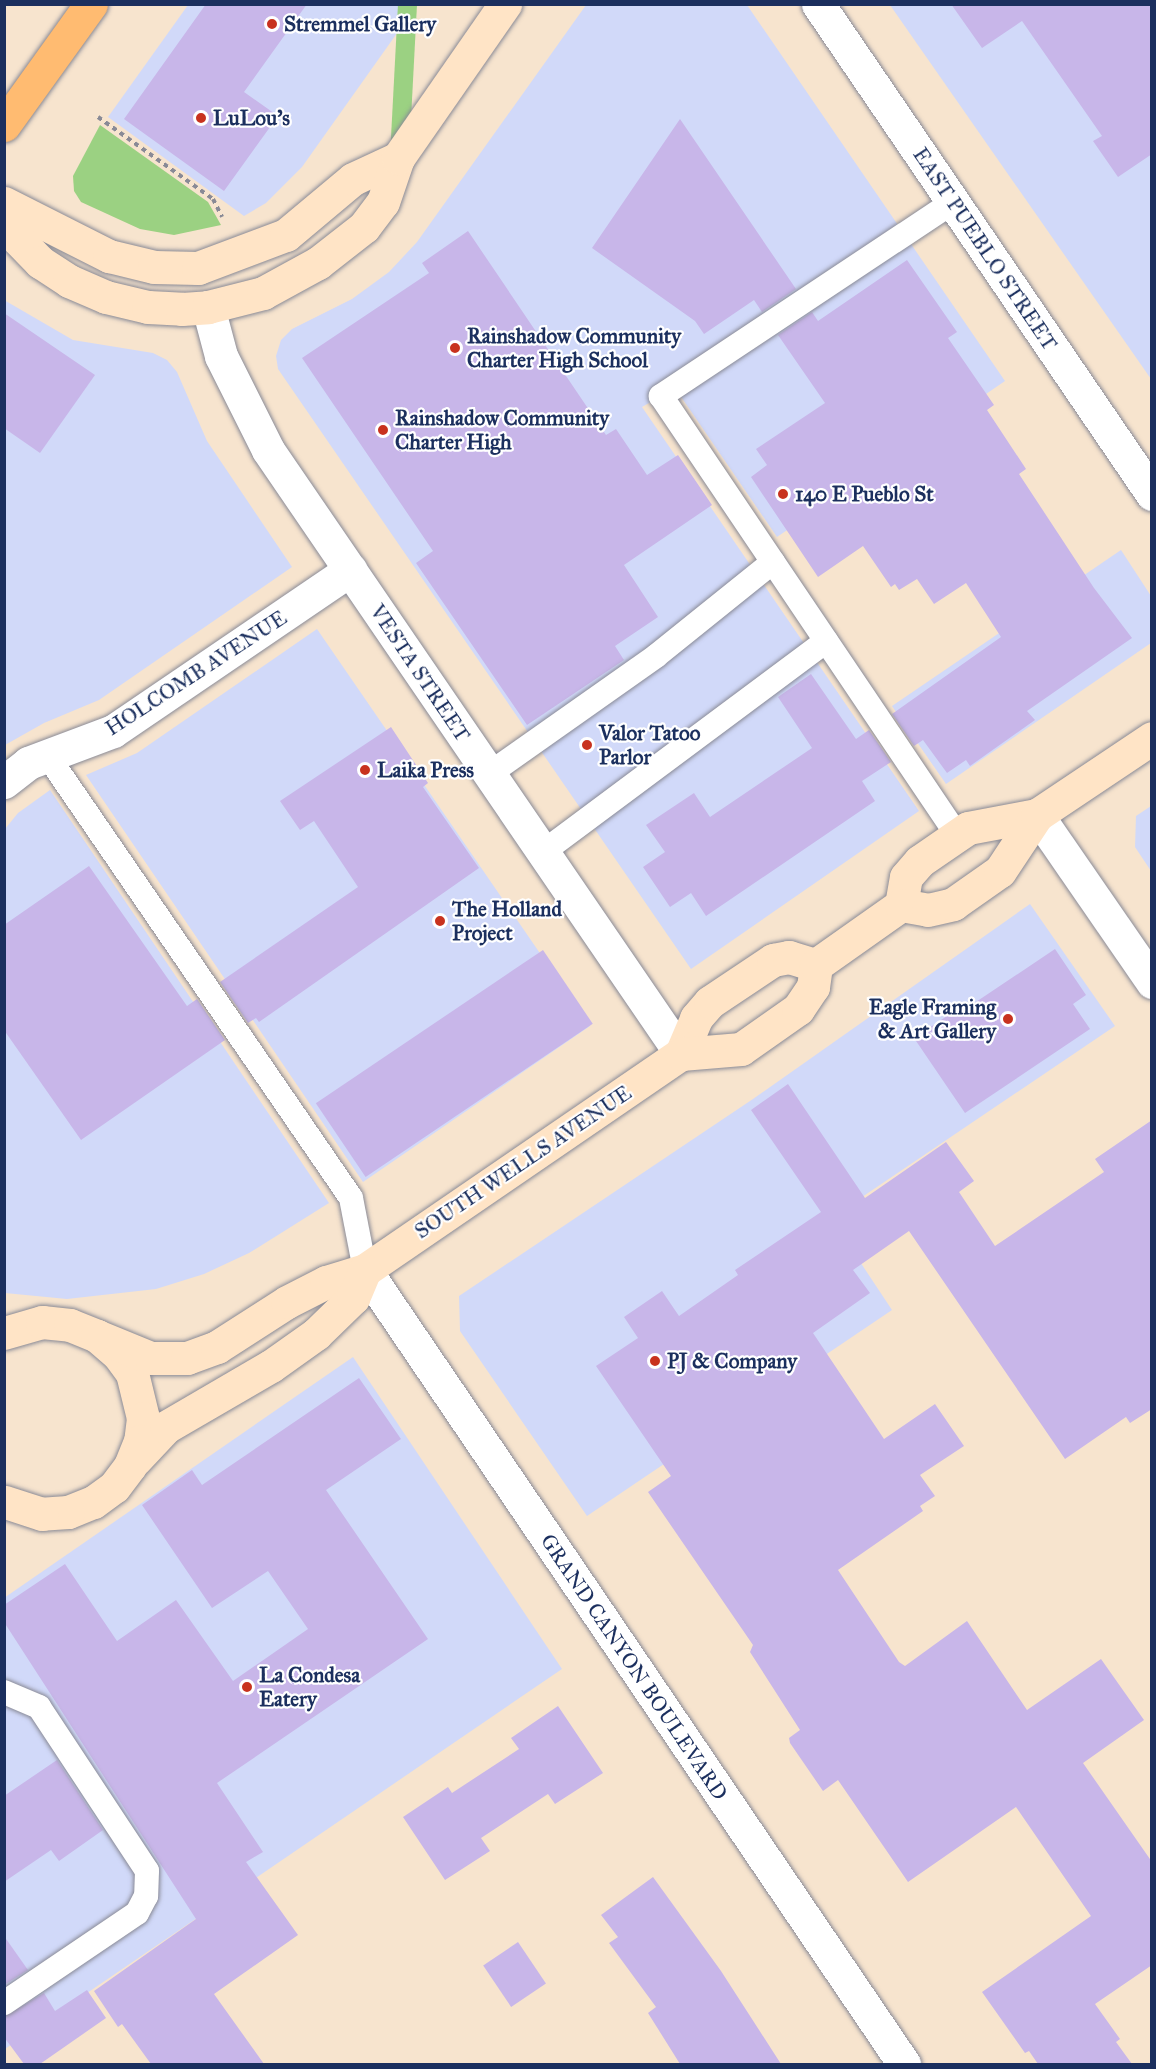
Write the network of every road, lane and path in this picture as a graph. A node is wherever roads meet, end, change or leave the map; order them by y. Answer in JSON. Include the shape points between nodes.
{"nodes":[{"id":1,"x":90,"y":4,"type":"edge"},
{"id":2,"x":505,"y":4,"type":"edge"},
{"id":3,"x":818,"y":4,"type":"edge"},
{"id":4,"x":98,"y":117,"type":"dead end"},
{"id":5,"x":4,"y":125,"type":"edge"},
{"id":6,"x":398,"y":158,"type":"junction"},
{"id":7,"x":953,"y":201,"type":"junction"},
{"id":8,"x":4,"y":203,"type":"edge"},
{"id":9,"x":4,"y":225,"type":"edge"},
{"id":10,"x":228,"y":228,"type":"dead end"},
{"id":11,"x":208,"y":307,"type":"junction"},
{"id":12,"x":1152,"y":494,"type":"edge"},
{"id":13,"x":773,"y":562,"type":"junction"},
{"id":14,"x":351,"y":570,"type":"junction"},
{"id":15,"x":826,"y":641,"type":"junction"},
{"id":16,"x":1152,"y":738,"type":"edge"},
{"id":17,"x":47,"y":755,"type":"junction"},
{"id":18,"x":489,"y":774,"type":"junction"},
{"id":19,"x":4,"y":782,"type":"edge"},
{"id":20,"x":1037,"y":815,"type":"junction"},
{"id":21,"x":957,"y":835,"type":"junction"},
{"id":22,"x":543,"y":852,"type":"junction"},
{"id":23,"x":901,"y":905,"type":"junction"},
{"id":24,"x":816,"y":965,"type":"junction"},
{"id":25,"x":1152,"y":982,"type":"edge"},
{"id":26,"x":681,"y":1054,"type":"junction"},
{"id":27,"x":365,"y":1270,"type":"junction"},
{"id":28,"x":4,"y":1333,"type":"edge"},
{"id":29,"x":97,"y":1336,"type":"junction"},
{"id":30,"x":130,"y":1466,"type":"junction"},
{"id":31,"x":4,"y":1502,"type":"edge"},
{"id":32,"x":42,"y":1514,"type":"junction"},
{"id":33,"x":4,"y":1528,"type":"edge"},
{"id":34,"x":4,"y":1692,"type":"edge"},
{"id":35,"x":4,"y":2003,"type":"edge"},
{"id":36,"x":904,"y":2064,"type":"edge"}],
"edges":[{"from":1,"to":5,"type":"main road"},
{"from":2,"to":6,"type":"main road"},
{"from":3,"to":7,"type":"street","name":"EAST PUEBLO STREET"},
{"from":4,"to":10,"type":"path","via":[[213,199]]},
{"from":6,"to":8,"type":"main road","via":[[353,179],[286,235],[198,268],[154,267],[109,256]]},
{"from":6,"to":11,"type":"main road","via":[[383,202],[355,234],[318,263],[262,293]]},
{"from":7,"to":12,"type":"street","name":"EAST PUEBLO STREET"},
{"from":7,"to":13,"type":"lane","via":[[662,396]]},
{"from":9,"to":11,"type":"main road","via":[[40,262],[69,281],[106,297],[148,307]]},
{"from":11,"to":14,"type":"street","name":"VESTA STREET","via":[[222,356],[268,450]]},
{"from":13,"to":15,"type":"lane"},
{"from":13,"to":18,"type":"lane","via":[[656,656]]},
{"from":14,"to":17,"type":"street","name":"HOLCOMB AVENUE","via":[[113,731]]},
{"from":14,"to":18,"type":"street","name":"VESTA STREET"},
{"from":15,"to":21,"type":"lane"},
{"from":15,"to":22,"type":"lane"},
{"from":16,"to":20,"type":"main road"},
{"from":17,"to":19,"type":"street","name":"HOLCOMB AVENUE","via":[[28,763]]},
{"from":17,"to":27,"type":"lane","via":[[351,1198]]},
{"from":18,"to":22,"type":"street","name":"VESTA STREET"},
{"from":20,"to":21,"type":"main road","via":[[968,828]]},
{"from":20,"to":23,"type":"main road","via":[[1000,871],[953,904],[928,910]]},
{"from":20,"to":25,"type":"street"},
{"from":21,"to":23,"type":"main road","via":[[920,861],[906,877]]},
{"from":22,"to":26,"type":"street","name":"VESTA STREET"},
{"from":23,"to":24,"type":"main road"},
{"from":24,"to":26,"type":"main road","name":"SOUTH WELLS AVENUE","via":[[813,987],[798,1009],[741,1049]]},
{"from":24,"to":26,"type":"main road","via":[[789,957],[773,960],[710,1002],[696,1018]]},
{"from":26,"to":27,"type":"main road","name":"SOUTH WELLS AVENUE"},
{"from":27,"to":29,"type":"main road","name":"SOUTH WELLS AVENUE","via":[[326,1282],[286,1302],[217,1347],[187,1358],[151,1358]]},
{"from":27,"to":30,"type":"main road","via":[[353,1298],[316,1334],[271,1366],[166,1426]]},
{"from":27,"to":36,"type":"street","name":"GRAND CANYON BOULEVARD"},
{"from":28,"to":29,"type":"main road","name":"SOUTH WELLS AVENUE","via":[[42,1322],[70,1325]]},
{"from":29,"to":30,"type":"main road","via":[[118,1354],[140,1395],[140,1441]]},
{"from":30,"to":32,"type":"main road","via":[[114,1487],[93,1503],[68,1512]]},
{"from":31,"to":32,"type":"main road"},
{"from":32,"to":33,"type":"main road","via":[[18,1519]]},
{"from":34,"to":35,"type":"lane","via":[[39,1707],[147,1871],[146,1896],[137,1913]]}]}
